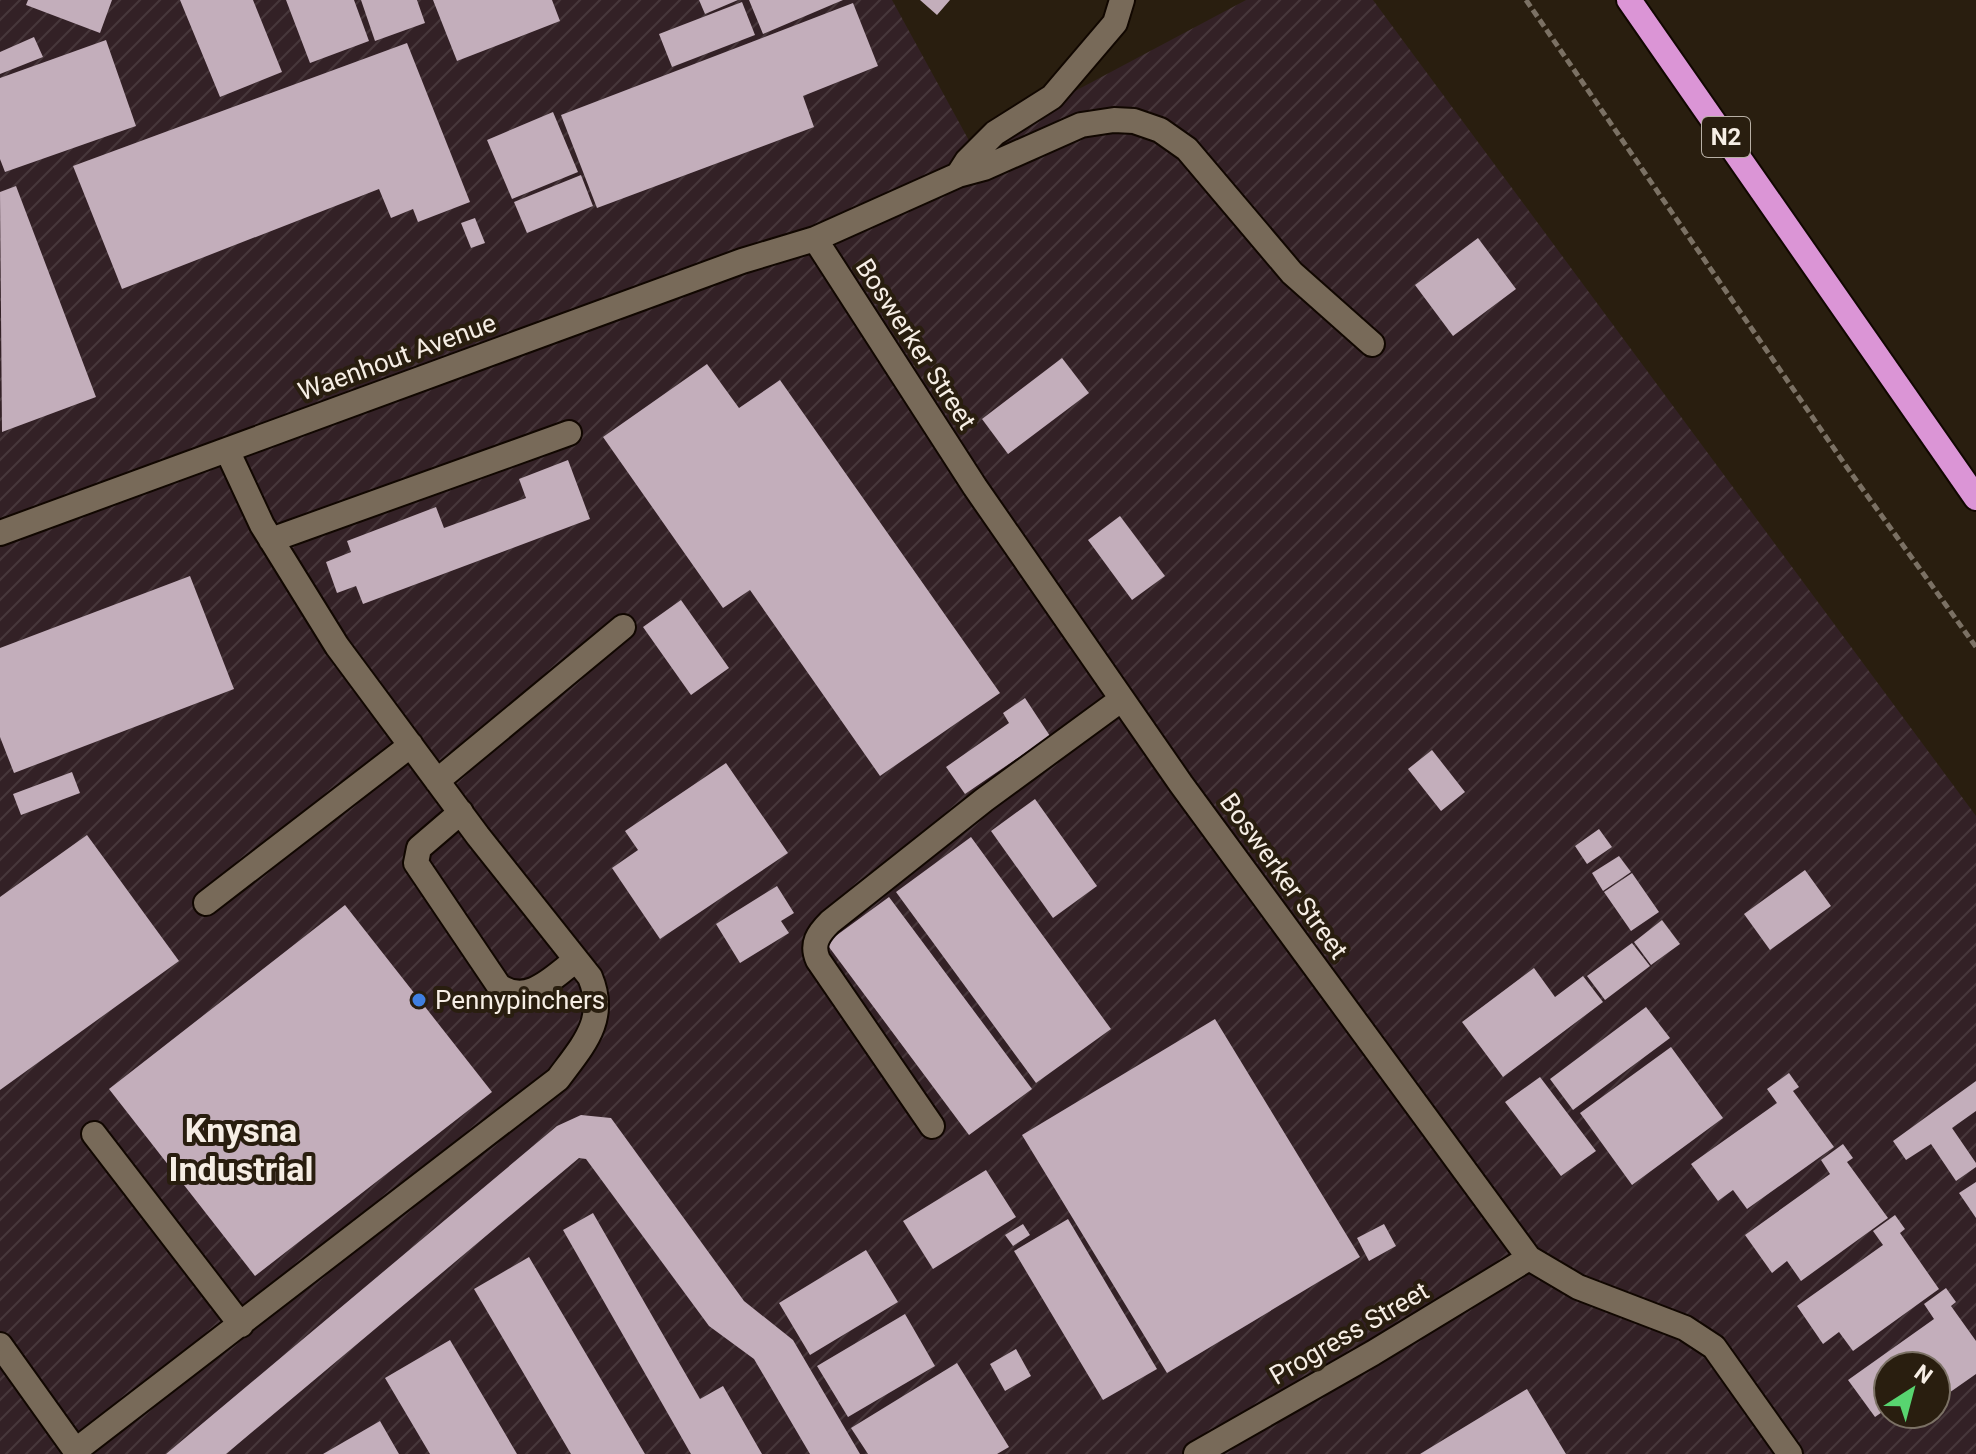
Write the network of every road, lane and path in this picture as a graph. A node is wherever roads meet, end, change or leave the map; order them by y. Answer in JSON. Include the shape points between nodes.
{"nodes":[{"id":1,"x":1122,"y":0,"type":"edge"},
{"id":2,"x":1519,"y":0,"type":"edge"},
{"id":3,"x":1629,"y":0,"type":"edge"},
{"id":4,"x":1527,"y":1,"type":"edge"},
{"id":5,"x":958,"y":175,"type":"junction"},
{"id":6,"x":815,"y":239,"type":"junction"},
{"id":7,"x":1372,"y":344,"type":"dead end"},
{"id":8,"x":569,"y":433,"type":"dead end"},
{"id":9,"x":227,"y":450,"type":"junction"},
{"id":10,"x":1976,"y":498,"type":"edge"},
{"id":11,"x":0,"y":533,"type":"edge"},
{"id":12,"x":271,"y":540,"type":"junction"},
{"id":13,"x":623,"y":627,"type":"dead end"},
{"id":14,"x":1976,"y":647,"type":"edge"},
{"id":15,"x":1122,"y":699,"type":"junction"},
{"id":16,"x":411,"y":745,"type":"junction"},
{"id":17,"x":437,"y":781,"type":"junction"},
{"id":18,"x":461,"y":812,"type":"junction"},
{"id":19,"x":206,"y":903,"type":"dead end"},
{"id":20,"x":576,"y":960,"type":"junction"},
{"id":21,"x":932,"y":1126,"type":"dead end"},
{"id":22,"x":94,"y":1134,"type":"dead end"},
{"id":23,"x":1529,"y":1258,"type":"junction"},
{"id":24,"x":241,"y":1325,"type":"junction"},
{"id":25,"x":0,"y":1345,"type":"edge"},
{"id":26,"x":76,"y":1452,"type":"edge"},
{"id":27,"x":1196,"y":1454,"type":"edge"},
{"id":28,"x":1790,"y":1454,"type":"edge"}],
"edges":[{"from":1,"to":5,"type":"street","via":[[1115,23],[1052,97],[995,133]]},
{"from":2,"to":4,"type":"path"},
{"from":3,"to":10,"type":"highway","number":"N2"},
{"from":4,"to":14,"type":"path"},
{"from":5,"to":6,"type":"street","name":"Waenhout Avenue"},
{"from":5,"to":7,"type":"street","name":"Waenhout Avenue","via":[[1081,125],[1134,121],[1160,130],[1187,149],[1292,273]]},
{"from":6,"to":9,"type":"street","name":"Waenhout Avenue"},
{"from":6,"to":15,"type":"street","name":"Boswerker Street","via":[[975,487]]},
{"from":8,"to":12,"type":"street"},
{"from":9,"to":11,"type":"street","name":"Waenhout Avenue"},
{"from":9,"to":12,"type":"street"},
{"from":12,"to":16,"type":"street","via":[[337,646]]},
{"from":13,"to":17,"type":"street"},
{"from":15,"to":21,"type":"street","via":[[984,800],[830,922],[816,940],[818,960]]},
{"from":15,"to":23,"type":"street","name":"Boswerker Street"},
{"from":16,"to":17,"type":"street"},
{"from":16,"to":19,"type":"street"},
{"from":17,"to":18,"type":"street"},
{"from":18,"to":20,"type":"street"},
{"from":18,"to":20,"type":"street","via":[[419,848],[416,863],[499,986],[529,994]]},
{"from":20,"to":24,"type":"street","via":[[597,994],[597,1014],[558,1079]]},
{"from":22,"to":24,"type":"street"},
{"from":23,"to":27,"type":"street","name":"Progress Street"},
{"from":23,"to":28,"type":"street","name":"Boswerker Street","via":[[1578,1287],[1685,1328],[1714,1347]]},
{"from":24,"to":26,"type":"street"},
{"from":25,"to":26,"type":"street"}]}
